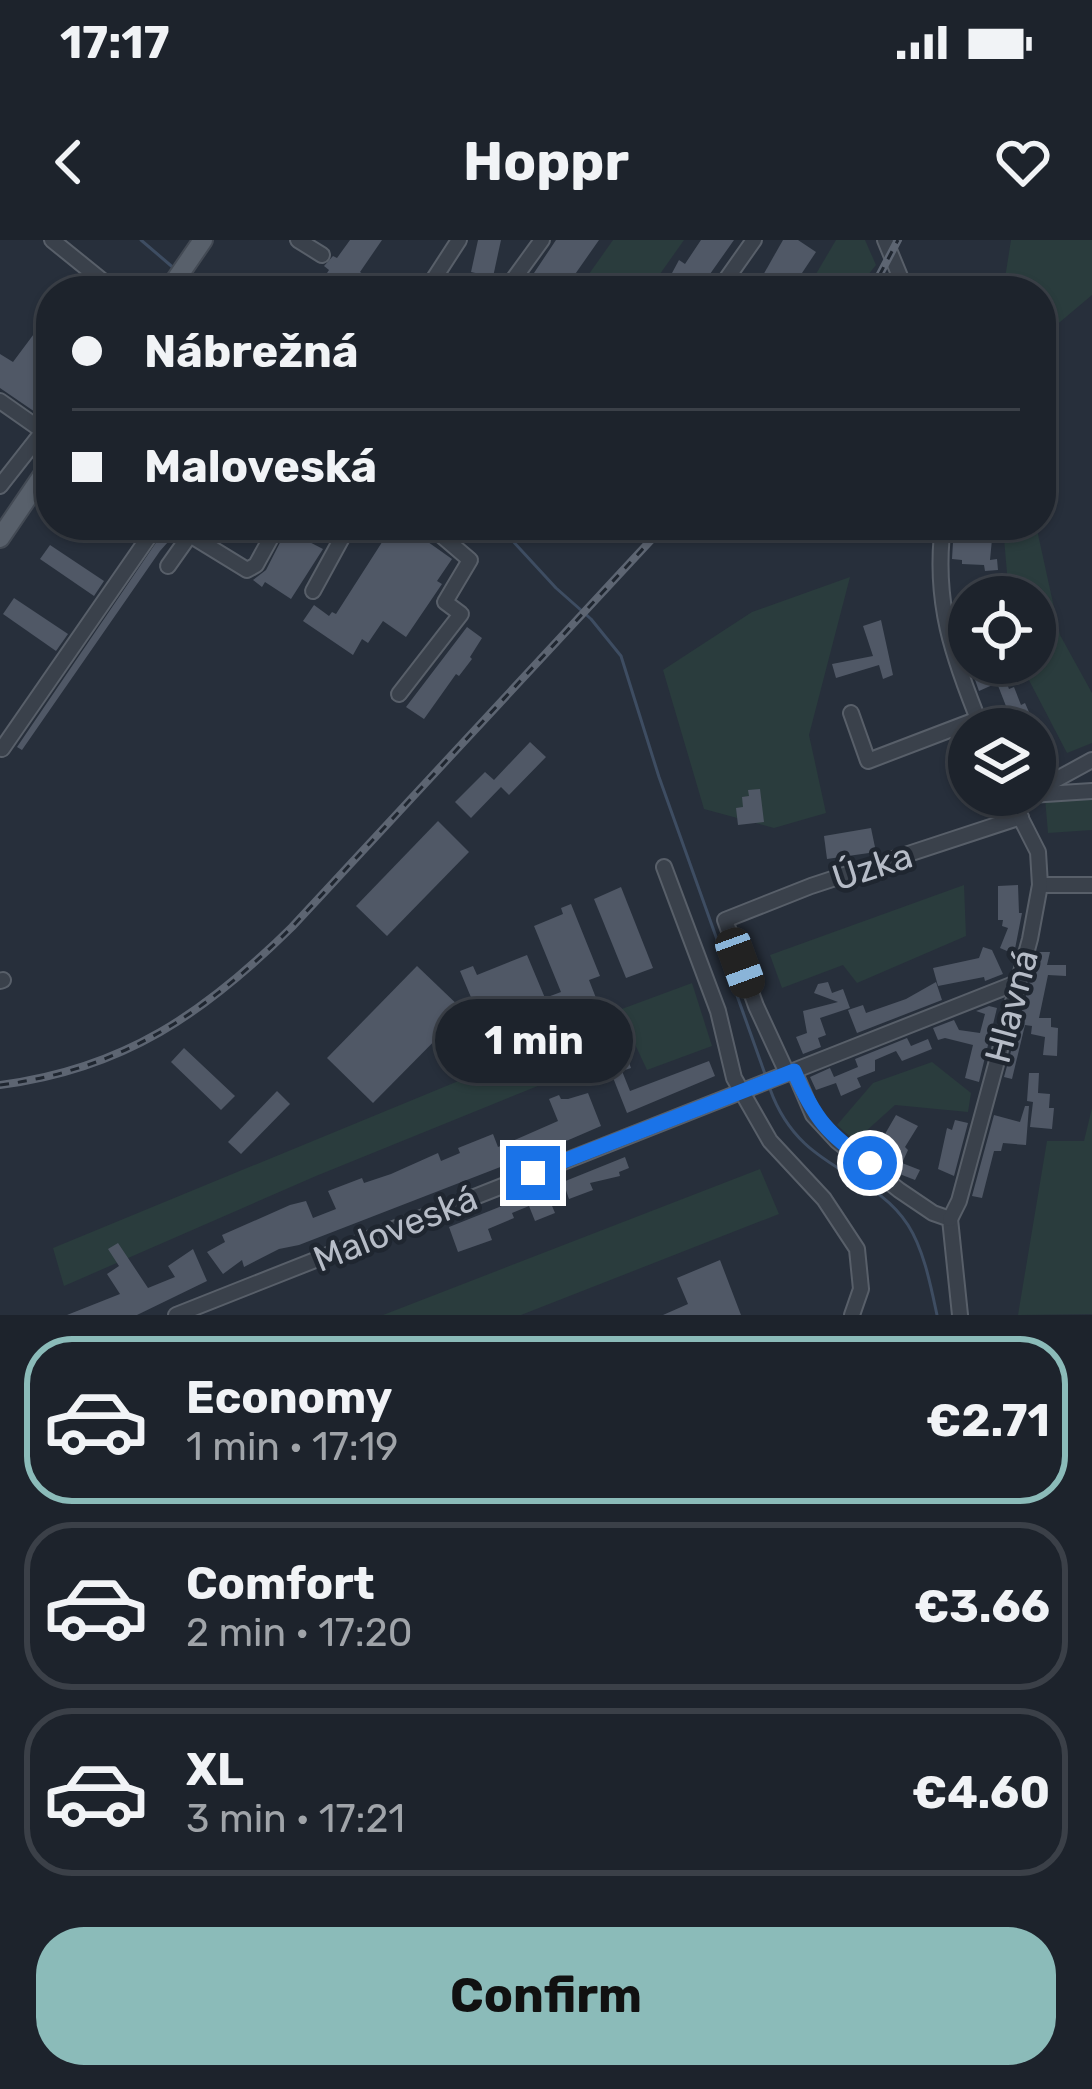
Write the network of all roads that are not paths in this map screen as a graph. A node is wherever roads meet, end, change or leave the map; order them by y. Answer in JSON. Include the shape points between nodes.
{"nodes":[{"id":1,"x":52,"y":240,"type":"edge"},
{"id":2,"x":202,"y":240,"type":"edge"},
{"id":3,"x":298,"y":240,"type":"edge"},
{"id":4,"x":459,"y":240,"type":"edge"},
{"id":5,"x":542,"y":240,"type":"edge"},
{"id":6,"x":754,"y":240,"type":"edge"},
{"id":7,"x":886,"y":242,"type":"edge"},
{"id":8,"x":322,"y":255,"type":"dead end"},
{"id":9,"x":96,"y":276,"type":"edge"},
{"id":10,"x":178,"y":276,"type":"edge"},
{"id":11,"x":435,"y":276,"type":"edge"},
{"id":12,"x":517,"y":276,"type":"edge"},
{"id":13,"x":729,"y":276,"type":"edge"},
{"id":14,"x":900,"y":276,"type":"edge"},
{"id":15,"x":0,"y":401,"type":"edge"},
{"id":16,"x":36,"y":422,"type":"edge"},
{"id":17,"x":36,"y":445,"type":"edge"},
{"id":18,"x":36,"y":485,"type":"edge"},
{"id":19,"x":0,"y":486,"type":"edge"},
{"id":20,"x":0,"y":538,"type":"edge"},
{"id":21,"x":147,"y":540,"type":"edge"},
{"id":22,"x":186,"y":540,"type":"edge"},
{"id":23,"x":206,"y":540,"type":"edge"},
{"id":24,"x":270,"y":540,"type":"edge"},
{"id":25,"x":341,"y":540,"type":"edge"},
{"id":26,"x":447,"y":540,"type":"edge"},
{"id":27,"x":941,"y":540,"type":"edge"},
{"id":28,"x":168,"y":566,"type":"dead end"},
{"id":29,"x":313,"y":591,"type":"dead end"},
{"id":30,"x":399,"y":694,"type":"dead end"},
{"id":31,"x":975,"y":708,"type":"edge"},
{"id":32,"x":851,"y":712,"type":"dead end"},
{"id":33,"x":948,"y":735,"type":"edge"},
{"id":34,"x":2,"y":749,"type":"edge"},
{"id":35,"x":1092,"y":760,"type":"edge"},
{"id":36,"x":1056,"y":780,"type":"edge"},
{"id":37,"x":1092,"y":791,"type":"edge"},
{"id":38,"x":1056,"y":793,"type":"edge"},
{"id":39,"x":1021,"y":817,"type":"joint"},
{"id":40,"x":664,"y":867,"type":"dead end"},
{"id":41,"x":1040,"y":885,"type":"junction"},
{"id":42,"x":1092,"y":885,"type":"edge"},
{"id":43,"x":1016,"y":983,"type":"junction"},
{"id":44,"x":787,"y":1073,"type":"junction"},
{"id":45,"x":744,"y":1090,"type":"junction"},
{"id":46,"x":950,"y":1219,"type":"junction"},
{"id":47,"x":176,"y":1315,"type":"edge"},
{"id":48,"x":852,"y":1315,"type":"edge"},
{"id":49,"x":960,"y":1315,"type":"edge"}],
"edges":[{"from":1,"to":9,"type":"street"},
{"from":2,"to":10,"type":"main road"},
{"from":3,"to":8,"type":"street"},
{"from":4,"to":11,"type":"street"},
{"from":5,"to":12,"type":"street"},
{"from":6,"to":13,"type":"street"},
{"from":7,"to":14,"type":"street"},
{"from":15,"to":16,"type":"street"},
{"from":17,"to":19,"type":"street"},
{"from":18,"to":20,"type":"main road"},
{"from":21,"to":34,"type":"street"},
{"from":22,"to":28,"type":"street"},
{"from":23,"to":24,"type":"street","via":[[247,570]]},
{"from":25,"to":29,"type":"street"},
{"from":26,"to":30,"type":"street","via":[[470,560],[446,602],[460,614]]},
{"from":27,"to":31,"type":"street","via":[[942,612]]},
{"from":32,"to":33,"type":"street","via":[[868,761]]},
{"from":35,"to":36,"type":"street"},
{"from":37,"to":38,"type":"street"},
{"from":39,"to":41,"type":"street","name":"Hlavná","via":[[1038,852]]},
{"from":39,"to":44,"type":"street","name":"Úzka","via":[[725,920]]},
{"from":40,"to":45,"type":"street"},
{"from":41,"to":42,"type":"street"},
{"from":41,"to":43,"type":"street","name":"Hlavná"},
{"from":43,"to":44,"type":"street","name":"Maloveská"},
{"from":43,"to":46,"type":"street","name":"Hlavná"},
{"from":44,"to":45,"type":"street","name":"Maloveská"},
{"from":44,"to":46,"type":"street","via":[[837,1141]]},
{"from":45,"to":47,"type":"street","name":"Maloveská"},
{"from":45,"to":48,"type":"street","via":[[770,1141],[824,1199],[856,1249],[861,1289]]},
{"from":46,"to":49,"type":"street"}]}
